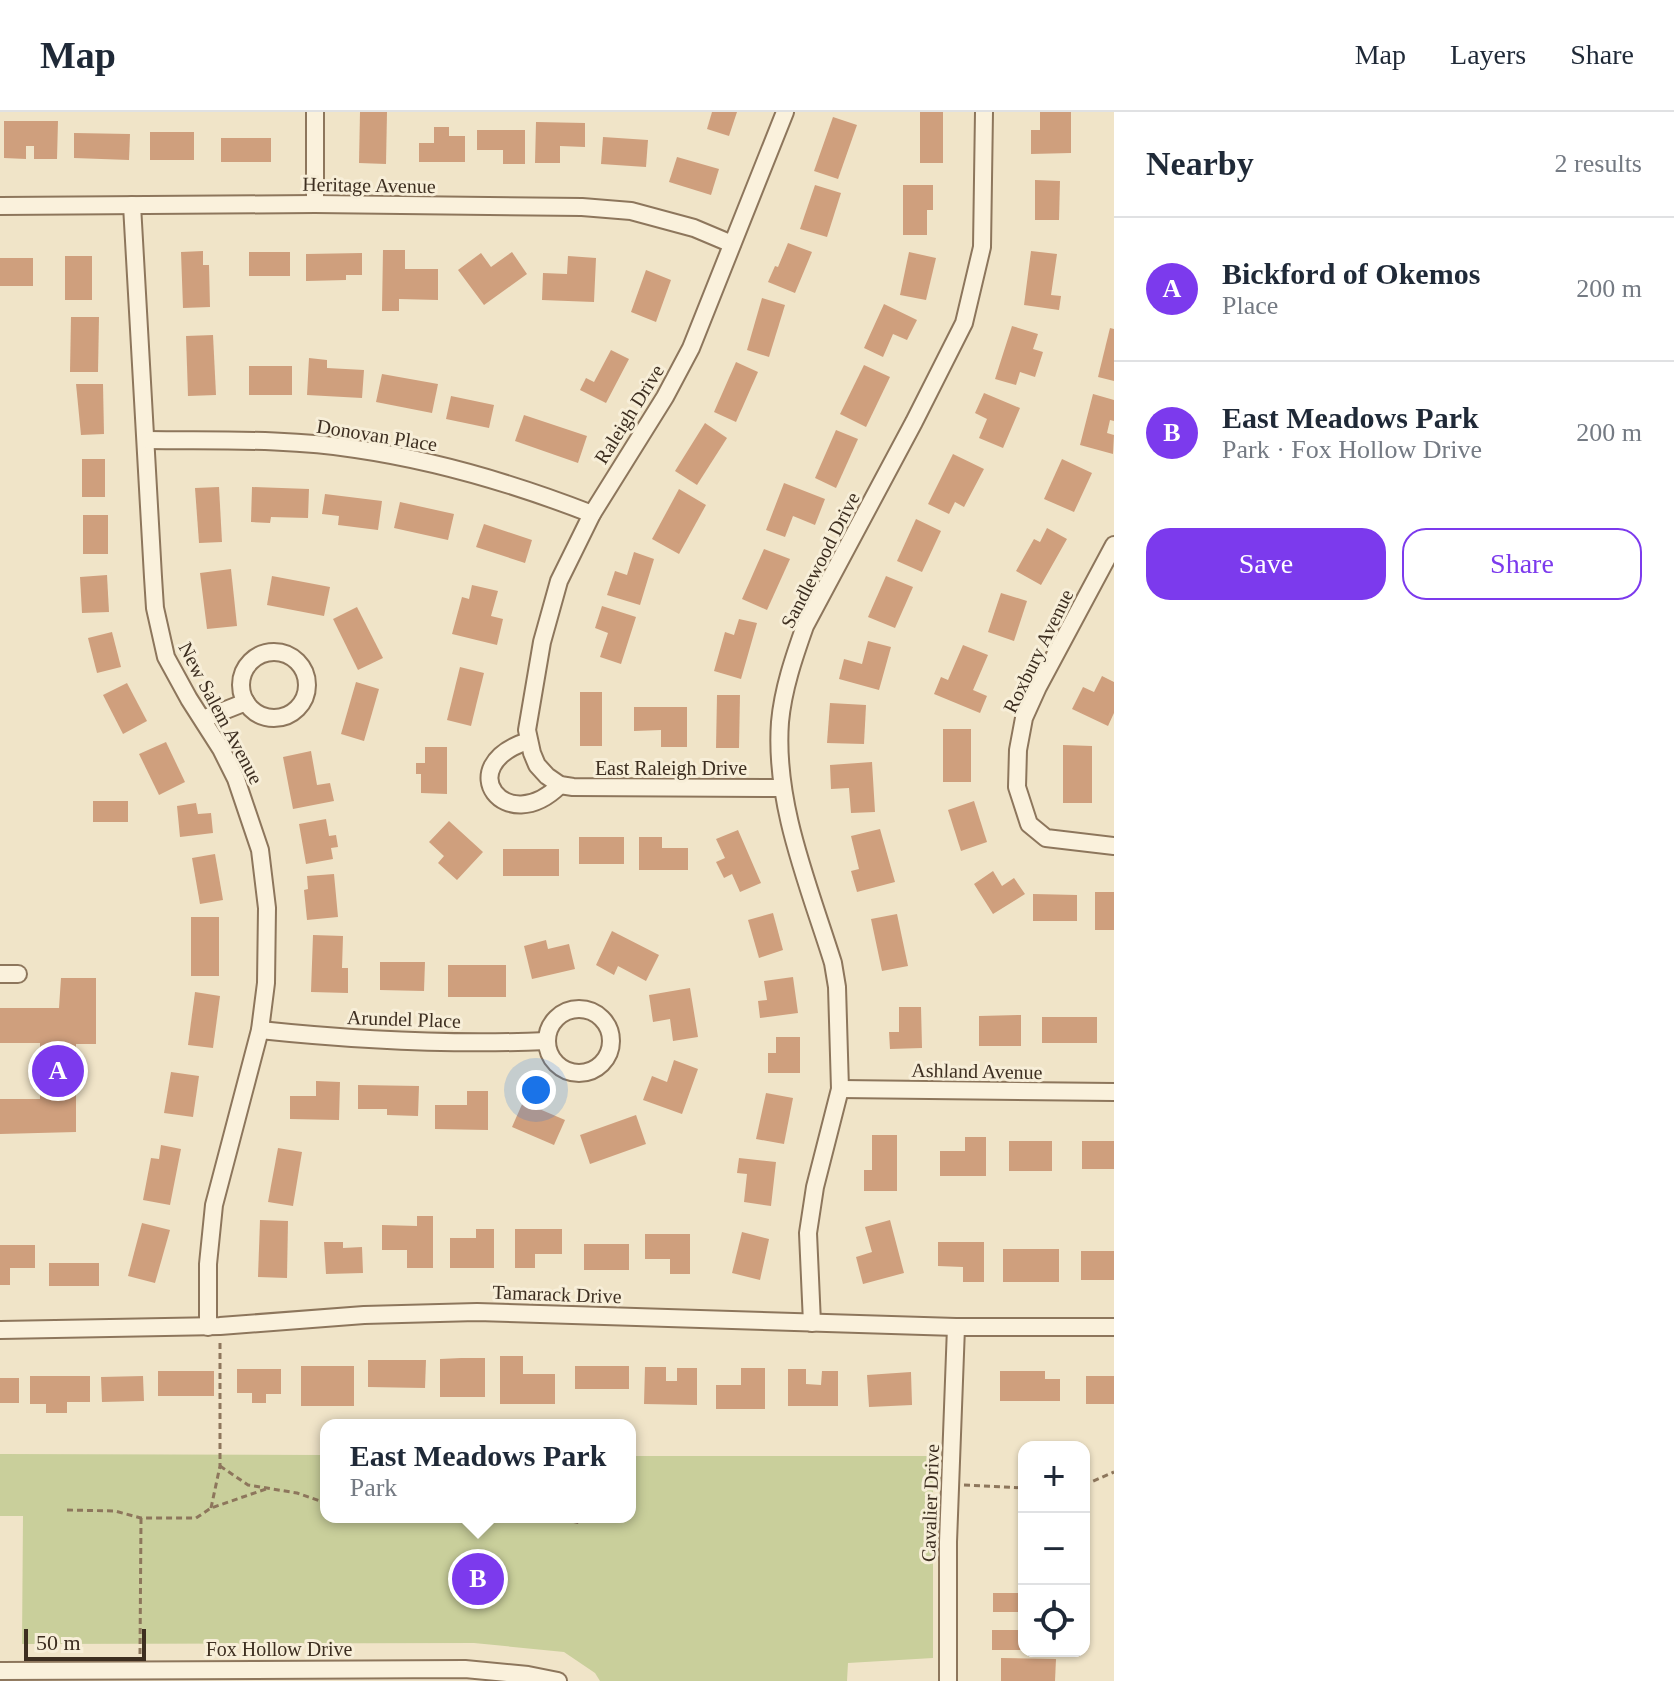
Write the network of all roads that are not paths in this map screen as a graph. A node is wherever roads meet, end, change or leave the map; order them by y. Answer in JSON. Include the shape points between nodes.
{"nodes":[{"id":1,"x":315,"y":112,"type":"edge"},
{"id":2,"x":785,"y":112,"type":"edge"},
{"id":3,"x":984,"y":112,"type":"edge"},
{"id":4,"x":315,"y":204,"type":"junction"},
{"id":5,"x":132,"y":205,"type":"junction"},
{"id":6,"x":0,"y":206,"type":"edge"},
{"id":7,"x":732,"y":244,"type":"junction"},
{"id":8,"x":147,"y":440,"type":"junction"},
{"id":9,"x":592,"y":514,"type":"junction"},
{"id":10,"x":1114,"y":545,"type":"edge"},
{"id":11,"x":246,"y":702,"type":"junction"},
{"id":12,"x":203,"y":719,"type":"junction"},
{"id":13,"x":528,"y":741,"type":"junction"},
{"id":14,"x":560,"y":785,"type":"junction"},
{"id":15,"x":782,"y":788,"type":"junction"},
{"id":16,"x":1114,"y":846,"type":"edge"},
{"id":17,"x":0,"y":974,"type":"edge"},
{"id":18,"x":18,"y":974,"type":"dead end"},
{"id":19,"x":260,"y":1030,"type":"junction"},
{"id":20,"x":547,"y":1041,"type":"dead end"},
{"id":21,"x":840,"y":1089,"type":"junction"},
{"id":22,"x":1114,"y":1092,"type":"edge"},
{"id":23,"x":812,"y":1323,"type":"junction"},
{"id":24,"x":214,"y":1326,"type":"junction"},
{"id":25,"x":956,"y":1327,"type":"junction"},
{"id":26,"x":1114,"y":1327,"type":"edge"},
{"id":27,"x":0,"y":1330,"type":"edge"},
{"id":28,"x":0,"y":1671,"type":"edge"},
{"id":29,"x":118,"y":1675,"type":"edge"},
{"id":30,"x":465,"y":1675,"type":"edge"},
{"id":31,"x":558,"y":1681,"type":"edge"},
{"id":32,"x":948,"y":1681,"type":"edge"}],
"edges":[{"from":1,"to":4,"type":"street"},
{"from":2,"to":7,"type":"street","name":"Raleigh Drive"},
{"from":3,"to":15,"type":"street","name":"Sandlewood Drive","via":[[982,247],[964,323],[805,626],[780,720]]},
{"from":4,"to":5,"type":"street","name":"Heritage Avenue"},
{"from":4,"to":7,"type":"street","name":"Heritage Avenue","via":[[631,211]]},
{"from":5,"to":6,"type":"street","name":"Heritage Avenue"},
{"from":5,"to":8,"type":"street","name":"New Salem Avenue"},
{"from":7,"to":9,"type":"street","name":"Raleigh Drive","via":[[691,348]]},
{"from":8,"to":9,"type":"street","name":"Donovan Place","via":[[354,448],[437,463]]},
{"from":8,"to":12,"type":"street","name":"New Salem Avenue","via":[[160,636],[175,675]]},
{"from":9,"to":13,"type":"street","name":"Raleigh Drive","via":[[559,581],[542,642]]},
{"from":10,"to":16,"type":"street","name":"Roxbury Avenue","via":[[1024,718],[1017,787],[1029,824],[1046,838]]},
{"from":11,"to":11,"type":"street","via":[[266,717],[291,712],[306,692],[302,667],[281,652],[256,657],[241,677]]},
{"from":11,"to":12,"type":"street"},
{"from":12,"to":19,"type":"street","name":"New Salem Avenue","via":[[236,779],[260,850],[267,938]]},
{"from":13,"to":14,"type":"street","name":"Raleigh Drive","via":[[537,765]]},
{"from":13,"to":14,"type":"street","via":[[495,759],[492,788],[501,800],[518,806],[537,801]]},
{"from":14,"to":15,"type":"street","name":"East Raleigh Drive"},
{"from":15,"to":21,"type":"street","name":"Sandlewood Drive","via":[[833,963]]},
{"from":17,"to":18,"type":"street"},
{"from":19,"to":20,"type":"street","name":"Arundel Place","via":[[354,1038]]},
{"from":19,"to":24,"type":"street","name":"New Salem Avenue","via":[[214,1205],[208,1264]]},
{"from":21,"to":22,"type":"street","name":"Ashland Avenue"},
{"from":21,"to":23,"type":"street","name":"Sandlewood Drive","via":[[808,1233]]},
{"from":23,"to":24,"type":"street","name":"Tamarack Drive","via":[[477,1312]]},
{"from":23,"to":25,"type":"street","name":"Tamarack Drive"},
{"from":24,"to":27,"type":"street","name":"Tamarack Drive"},
{"from":25,"to":26,"type":"street","name":"Tamarack Drive"},
{"from":25,"to":32,"type":"street","name":"Cavalier Drive"},
{"from":28,"to":29,"type":"street","name":"Fox Hollow Drive"},
{"from":29,"to":30,"type":"street","name":"Fox Hollow Drive","via":[[140,1670]]},
{"from":30,"to":31,"type":"street","name":"Fox Hollow Drive","via":[[528,1675]]}]}
